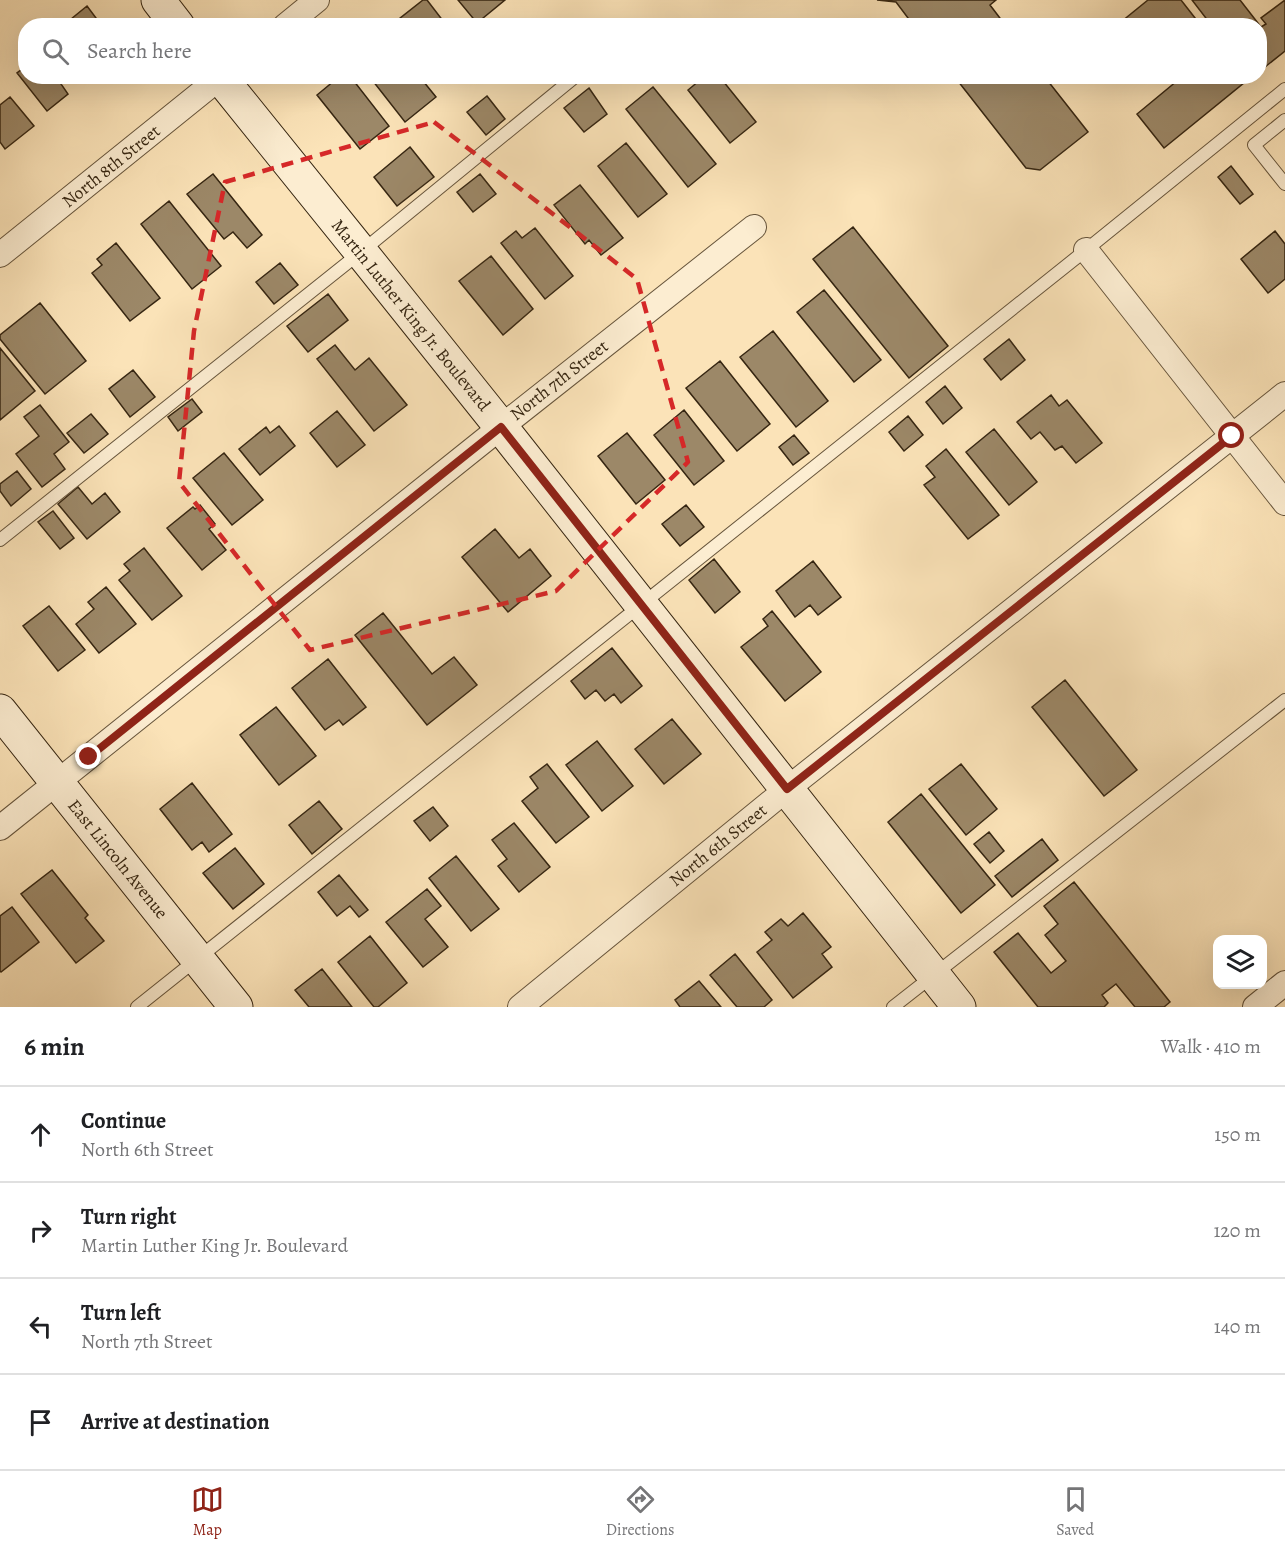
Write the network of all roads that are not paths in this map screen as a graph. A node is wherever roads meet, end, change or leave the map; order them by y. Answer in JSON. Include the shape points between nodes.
{"nodes":[{"id":1,"x":158,"y":0,"type":"edge"},
{"id":2,"x":317,"y":0,"type":"edge"},
{"id":3,"x":172,"y":18,"type":"edge"},
{"id":4,"x":295,"y":18,"type":"edge"},
{"id":5,"x":211,"y":84,"type":"edge"},
{"id":6,"x":226,"y":84,"type":"edge"},
{"id":7,"x":566,"y":84,"type":"edge"},
{"id":8,"x":1285,"y":89,"type":"edge"},
{"id":9,"x":1285,"y":120,"type":"edge"},
{"id":10,"x":1285,"y":184,"type":"edge"},
{"id":11,"x":754,"y":227,"type":"dead end"},
{"id":12,"x":1086,"y":250,"type":"junction"},
{"id":13,"x":361,"y":252,"type":"junction"},
{"id":14,"x":0,"y":255,"type":"edge"},
{"id":15,"x":1285,"y":394,"type":"edge"},
{"id":16,"x":501,"y":427,"type":"junction"},
{"id":17,"x":1232,"y":436,"type":"junction"},
{"id":18,"x":1285,"y":503,"type":"edge"},
{"id":19,"x":0,"y":540,"type":"edge"},
{"id":20,"x":640,"y":605,"type":"junction"},
{"id":21,"x":1285,"y":700,"type":"edge"},
{"id":22,"x":0,"y":711,"type":"edge"},
{"id":23,"x":57,"y":783,"type":"junction"},
{"id":24,"x":787,"y":789,"type":"junction"},
{"id":25,"x":0,"y":828,"type":"edge"},
{"id":26,"x":198,"y":959,"type":"junction"},
{"id":27,"x":933,"y":976,"type":"junction"},
{"id":28,"x":1285,"y":983,"type":"edge"},
{"id":29,"x":137,"y":1007,"type":"edge"},
{"id":30,"x":236,"y":1007,"type":"edge"},
{"id":31,"x":520,"y":1007,"type":"edge"},
{"id":32,"x":893,"y":1007,"type":"edge"},
{"id":33,"x":959,"y":1007,"type":"edge"},
{"id":34,"x":1255,"y":1007,"type":"edge"}],
"edges":[{"from":1,"to":3,"type":"main road"},
{"from":2,"to":4,"type":"street"},
{"from":5,"to":14,"type":"street","name":"North 8th Street"},
{"from":6,"to":13,"type":"main road","name":"Martin Luther King Jr. Boulevard"},
{"from":7,"to":13,"type":"lane"},
{"from":8,"to":12,"type":"lane"},
{"from":9,"to":10,"type":"lane","via":[[1254,145]]},
{"from":11,"to":16,"type":"street","name":"North 7th Street"},
{"from":12,"to":17,"type":"street"},
{"from":12,"to":20,"type":"lane"},
{"from":13,"to":16,"type":"main road","name":"Martin Luther King Jr. Boulevard"},
{"from":13,"to":19,"type":"lane"},
{"from":15,"to":17,"type":"street","name":"North 6th Street"},
{"from":16,"to":20,"type":"main road","name":"Martin Luther King Jr. Boulevard"},
{"from":16,"to":23,"type":"street","name":"North 7th Street"},
{"from":17,"to":18,"type":"street"},
{"from":17,"to":24,"type":"street","name":"North 6th Street"},
{"from":20,"to":24,"type":"main road","name":"Martin Luther King Jr. Boulevard"},
{"from":20,"to":26,"type":"lane"},
{"from":21,"to":27,"type":"lane"},
{"from":22,"to":23,"type":"main road","name":"East Lincoln Avenue"},
{"from":23,"to":25,"type":"street","name":"North 7th Street"},
{"from":23,"to":26,"type":"main road","name":"East Lincoln Avenue"},
{"from":24,"to":27,"type":"main road","name":"Martin Luther King Jr. Boulevard"},
{"from":24,"to":31,"type":"street","name":"North 6th Street"},
{"from":26,"to":29,"type":"lane"},
{"from":26,"to":30,"type":"main road","name":"East Lincoln Avenue"},
{"from":27,"to":32,"type":"lane"},
{"from":27,"to":33,"type":"main road","name":"Martin Luther King Jr. Boulevard"},
{"from":28,"to":34,"type":"street"}]}
